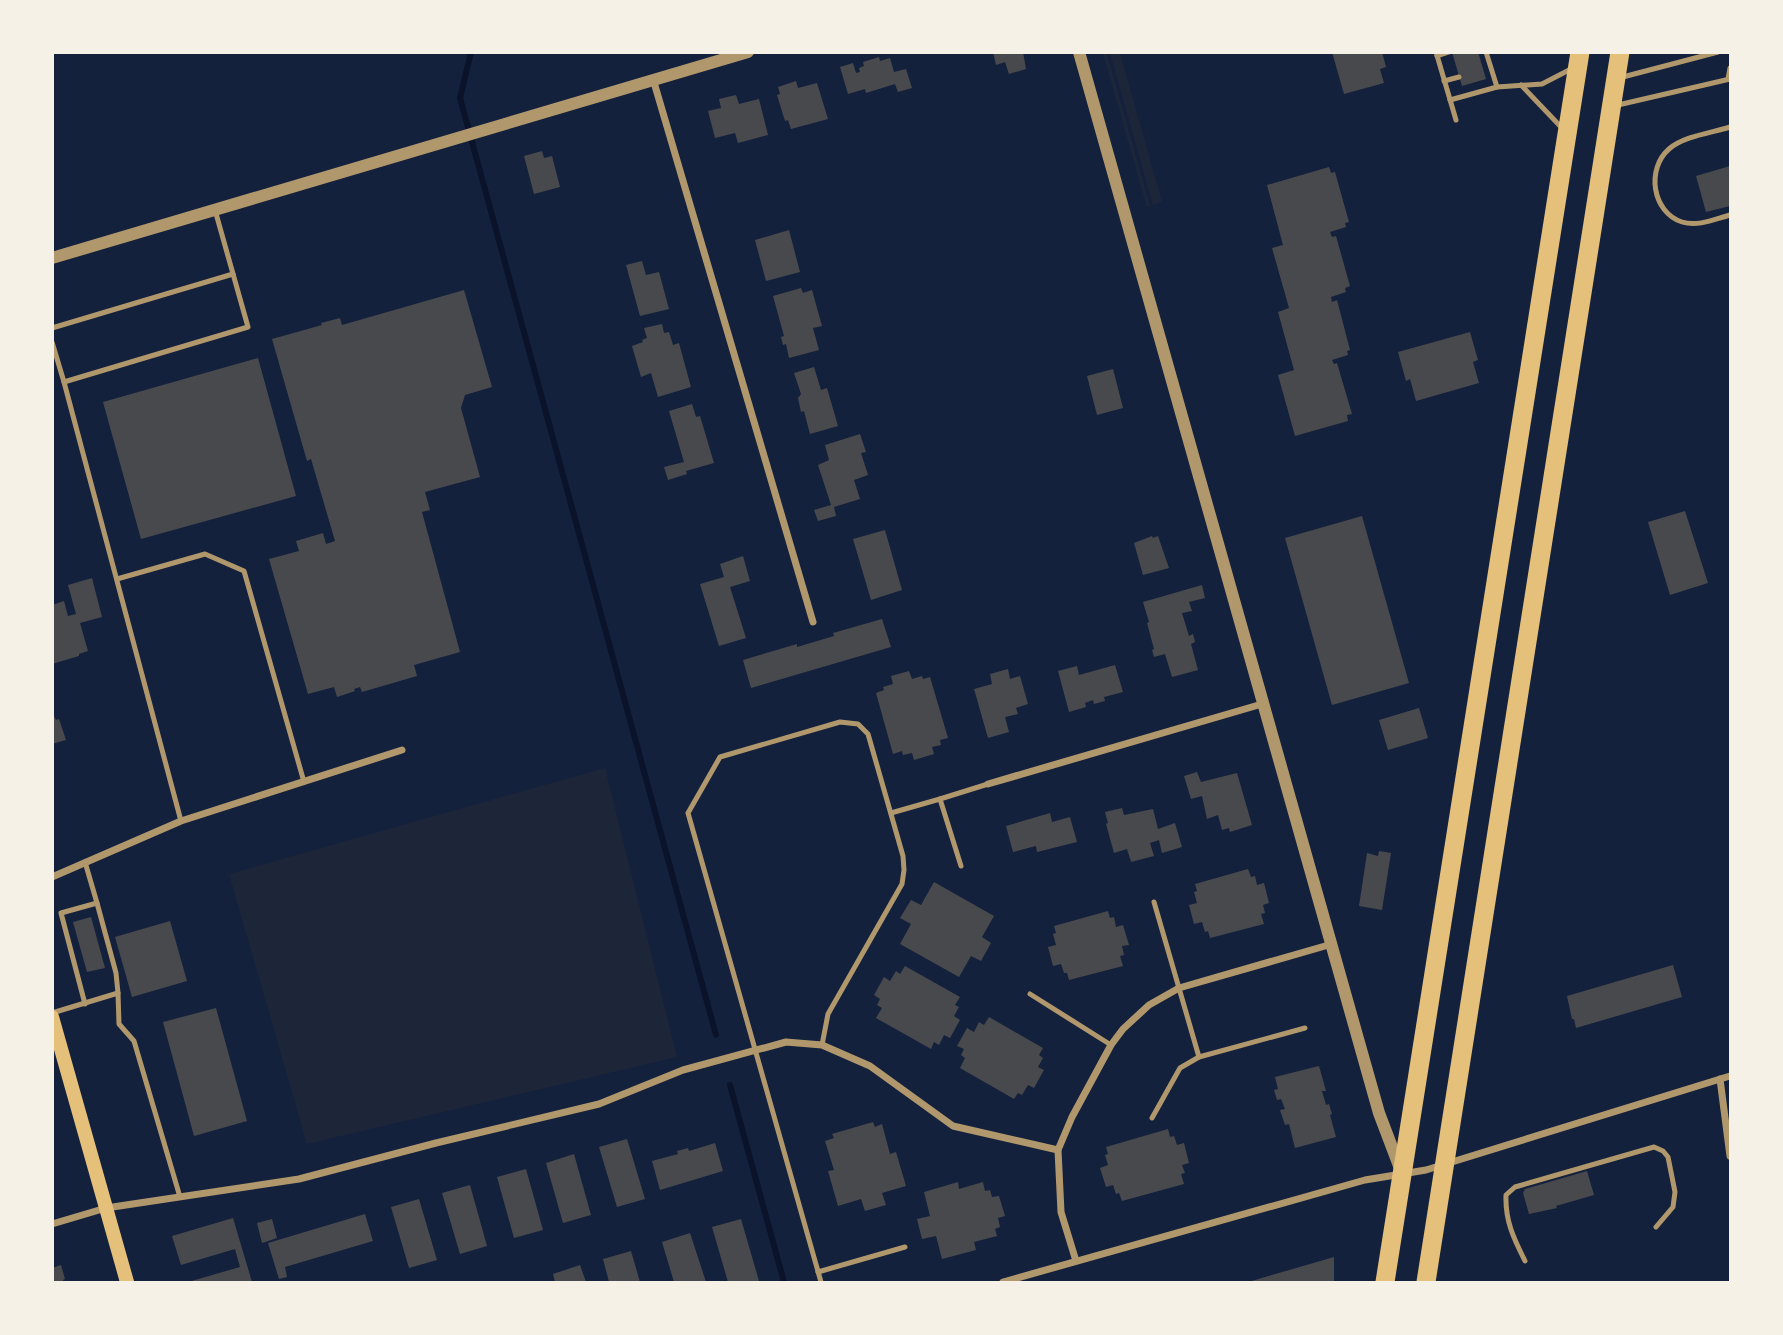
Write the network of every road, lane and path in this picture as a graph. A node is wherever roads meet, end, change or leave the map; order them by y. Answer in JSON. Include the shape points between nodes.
{"nodes":[{"id":1,"x":748,"y":52,"type":"edge"},
{"id":2,"x":1079,"y":52,"type":"edge"},
{"id":3,"x":1449,"y":52,"type":"edge"},
{"id":4,"x":1486,"y":52,"type":"edge"},
{"id":5,"x":1620,"y":52,"type":"edge"},
{"id":6,"x":1717,"y":52,"type":"edge"},
{"id":7,"x":1437,"y":54,"type":"edge"},
{"id":8,"x":1579,"y":59,"type":"edge"},
{"id":9,"x":1491,"y":68,"type":"junction"},
{"id":10,"x":1731,"y":68,"type":"edge"},
{"id":11,"x":1483,"y":70,"type":"dead end"},
{"id":12,"x":1459,"y":77,"type":"dead end"},
{"id":13,"x":653,"y":79,"type":"junction"},
{"id":14,"x":1616,"y":79,"type":"junction"},
{"id":15,"x":1729,"y":79,"type":"edge"},
{"id":16,"x":1444,"y":81,"type":"junction"},
{"id":17,"x":1521,"y":85,"type":"junction"},
{"id":18,"x":1497,"y":87,"type":"junction"},
{"id":19,"x":1450,"y":100,"type":"junction"},
{"id":20,"x":1612,"y":106,"type":"junction"},
{"id":21,"x":1456,"y":120,"type":"dead end"},
{"id":22,"x":1731,"y":127,"type":"edge"},
{"id":23,"x":1567,"y":133,"type":"junction"},
{"id":24,"x":215,"y":211,"type":"junction"},
{"id":25,"x":1731,"y":215,"type":"edge"},
{"id":26,"x":52,"y":258,"type":"edge"},
{"id":27,"x":233,"y":274,"type":"junction"},
{"id":28,"x":52,"y":328,"type":"edge"},
{"id":29,"x":52,"y":342,"type":"edge"},
{"id":30,"x":64,"y":382,"type":"junction"},
{"id":31,"x":117,"y":579,"type":"junction"},
{"id":32,"x":813,"y":622,"type":"dead end"},
{"id":33,"x":1262,"y":704,"type":"junction"},
{"id":34,"x":402,"y":750,"type":"dead end"},
{"id":35,"x":304,"y":782,"type":"junction"},
{"id":36,"x":988,"y":784,"type":"joint"},
{"id":37,"x":940,"y":799,"type":"junction"},
{"id":38,"x":891,"y":813,"type":"junction"},
{"id":39,"x":181,"y":821,"type":"junction"},
{"id":40,"x":85,"y":862,"type":"junction"},
{"id":41,"x":961,"y":866,"type":"dead end"},
{"id":42,"x":52,"y":877,"type":"edge"},
{"id":43,"x":1154,"y":902,"type":"dead end"},
{"id":44,"x":97,"y":903,"type":"junction"},
{"id":45,"x":107,"y":940,"type":"junction"},
{"id":46,"x":99,"y":943,"type":"dead end"},
{"id":47,"x":1332,"y":944,"type":"junction"},
{"id":48,"x":80,"y":948,"type":"dead end"},
{"id":49,"x":71,"y":951,"type":"junction"},
{"id":50,"x":1179,"y":988,"type":"junction"},
{"id":51,"x":118,"y":993,"type":"junction"},
{"id":52,"x":1030,"y":994,"type":"dead end"},
{"id":53,"x":85,"y":1004,"type":"junction"},
{"id":54,"x":52,"y":1015,"type":"edge"},
{"id":55,"x":1305,"y":1028,"type":"dead end"},
{"id":56,"x":822,"y":1045,"type":"junction"},
{"id":57,"x":1111,"y":1045,"type":"junction"},
{"id":58,"x":754,"y":1050,"type":"junction"},
{"id":59,"x":1199,"y":1057,"type":"junction"},
{"id":60,"x":1731,"y":1076,"type":"edge"},
{"id":61,"x":1720,"y":1079,"type":"junction"},
{"id":62,"x":1152,"y":1118,"type":"dead end"},
{"id":63,"x":1058,"y":1150,"type":"junction"},
{"id":64,"x":1731,"y":1156,"type":"edge"},
{"id":65,"x":1445,"y":1164,"type":"junction"},
{"id":66,"x":1402,"y":1175,"type":"junction"},
{"id":67,"x":180,"y":1197,"type":"junction"},
{"id":68,"x":106,"y":1208,"type":"junction"},
{"id":69,"x":52,"y":1224,"type":"edge"},
{"id":70,"x":1656,"y":1227,"type":"dead end"},
{"id":71,"x":905,"y":1247,"type":"dead end"},
{"id":72,"x":1076,"y":1261,"type":"junction"},
{"id":73,"x":1525,"y":1261,"type":"dead end"},
{"id":74,"x":818,"y":1272,"type":"junction"},
{"id":75,"x":127,"y":1283,"type":"edge"},
{"id":76,"x":821,"y":1283,"type":"edge"},
{"id":77,"x":1003,"y":1283,"type":"edge"},
{"id":78,"x":1385,"y":1283,"type":"edge"},
{"id":79,"x":1426,"y":1283,"type":"edge"}],
"edges":[{"from":1,"to":13,"type":"street"},
{"from":2,"to":33,"type":"street"},
{"from":3,"to":7,"type":"lane"},
{"from":4,"to":9,"type":"lane"},
{"from":5,"to":14,"type":"highway"},
{"from":6,"to":14,"type":"lane"},
{"from":7,"to":16,"type":"lane"},
{"from":8,"to":17,"type":"lane","via":[[1542,84]]},
{"from":8,"to":23,"type":"highway"},
{"from":9,"to":11,"type":"lane"},
{"from":9,"to":18,"type":"lane"},
{"from":10,"to":15,"type":"lane"},
{"from":12,"to":16,"type":"lane"},
{"from":13,"to":24,"type":"street"},
{"from":13,"to":32,"type":"street"},
{"from":14,"to":20,"type":"highway"},
{"from":15,"to":20,"type":"lane"},
{"from":16,"to":19,"type":"lane"},
{"from":17,"to":18,"type":"lane"},
{"from":17,"to":23,"type":"lane"},
{"from":18,"to":19,"type":"lane"},
{"from":19,"to":21,"type":"lane"},
{"from":20,"to":65,"type":"highway"},
{"from":22,"to":25,"type":"lane","via":[[1679,142],[1667,151],[1657,164],[1656,197],[1667,213],[1682,222],[1703,223]]},
{"from":23,"to":66,"type":"highway"},
{"from":24,"to":26,"type":"street"},
{"from":24,"to":27,"type":"lane"},
{"from":27,"to":28,"type":"lane"},
{"from":27,"to":30,"type":"lane","via":[[248,327]]},
{"from":29,"to":30,"type":"lane"},
{"from":30,"to":31,"type":"lane"},
{"from":31,"to":35,"type":"lane","via":[[205,554],[244,571]]},
{"from":31,"to":39,"type":"lane"},
{"from":33,"to":36,"type":"street"},
{"from":33,"to":47,"type":"street"},
{"from":34,"to":35,"type":"street"},
{"from":35,"to":39,"type":"street"},
{"from":36,"to":37,"type":"lane"},
{"from":37,"to":38,"type":"lane"},
{"from":37,"to":41,"type":"lane"},
{"from":38,"to":56,"type":"lane","via":[[903,856],[902,884],[828,1014]]},
{"from":38,"to":58,"type":"lane","via":[[868,734],[858,724],[840,722],[720,757],[688,813]]},
{"from":39,"to":40,"type":"street"},
{"from":40,"to":42,"type":"street"},
{"from":40,"to":44,"type":"lane"},
{"from":43,"to":50,"type":"lane"},
{"from":44,"to":45,"type":"lane"},
{"from":44,"to":49,"type":"lane","via":[[61,913]]},
{"from":45,"to":46,"type":"lane"},
{"from":45,"to":51,"type":"lane"},
{"from":47,"to":50,"type":"street"},
{"from":47,"to":66,"type":"street","via":[[1379,1113]]},
{"from":48,"to":49,"type":"lane"},
{"from":49,"to":53,"type":"lane"},
{"from":50,"to":57,"type":"street","via":[[1149,1005]]},
{"from":50,"to":59,"type":"lane"},
{"from":51,"to":53,"type":"lane"},
{"from":51,"to":67,"type":"lane","via":[[119,1024],[134,1041]]},
{"from":52,"to":57,"type":"lane"},
{"from":53,"to":54,"type":"lane"},
{"from":54,"to":68,"type":"main road"},
{"from":55,"to":59,"type":"lane"},
{"from":56,"to":58,"type":"street","via":[[786,1042]]},
{"from":56,"to":63,"type":"street","via":[[870,1066],[953,1126]]},
{"from":57,"to":63,"type":"street"},
{"from":58,"to":67,"type":"street","via":[[683,1070],[599,1104],[299,1179]]},
{"from":58,"to":74,"type":"lane"},
{"from":59,"to":62,"type":"lane","via":[[1180,1068]]},
{"from":60,"to":61,"type":"street"},
{"from":61,"to":64,"type":"street"},
{"from":61,"to":65,"type":"street"},
{"from":63,"to":72,"type":"street","via":[[1061,1212]]},
{"from":65,"to":66,"type":"street"},
{"from":65,"to":79,"type":"highway"},
{"from":66,"to":72,"type":"street","via":[[1365,1180]]},
{"from":66,"to":78,"type":"highway"},
{"from":67,"to":68,"type":"street"},
{"from":68,"to":69,"type":"street"},
{"from":68,"to":75,"type":"main road"},
{"from":70,"to":73,"type":"lane","via":[[1673,1207],[1675,1192],[1668,1157],[1654,1147],[1515,1187],[1506,1195],[1506,1213]]},
{"from":71,"to":74,"type":"lane"},
{"from":72,"to":77,"type":"street"},
{"from":74,"to":76,"type":"lane"}]}
